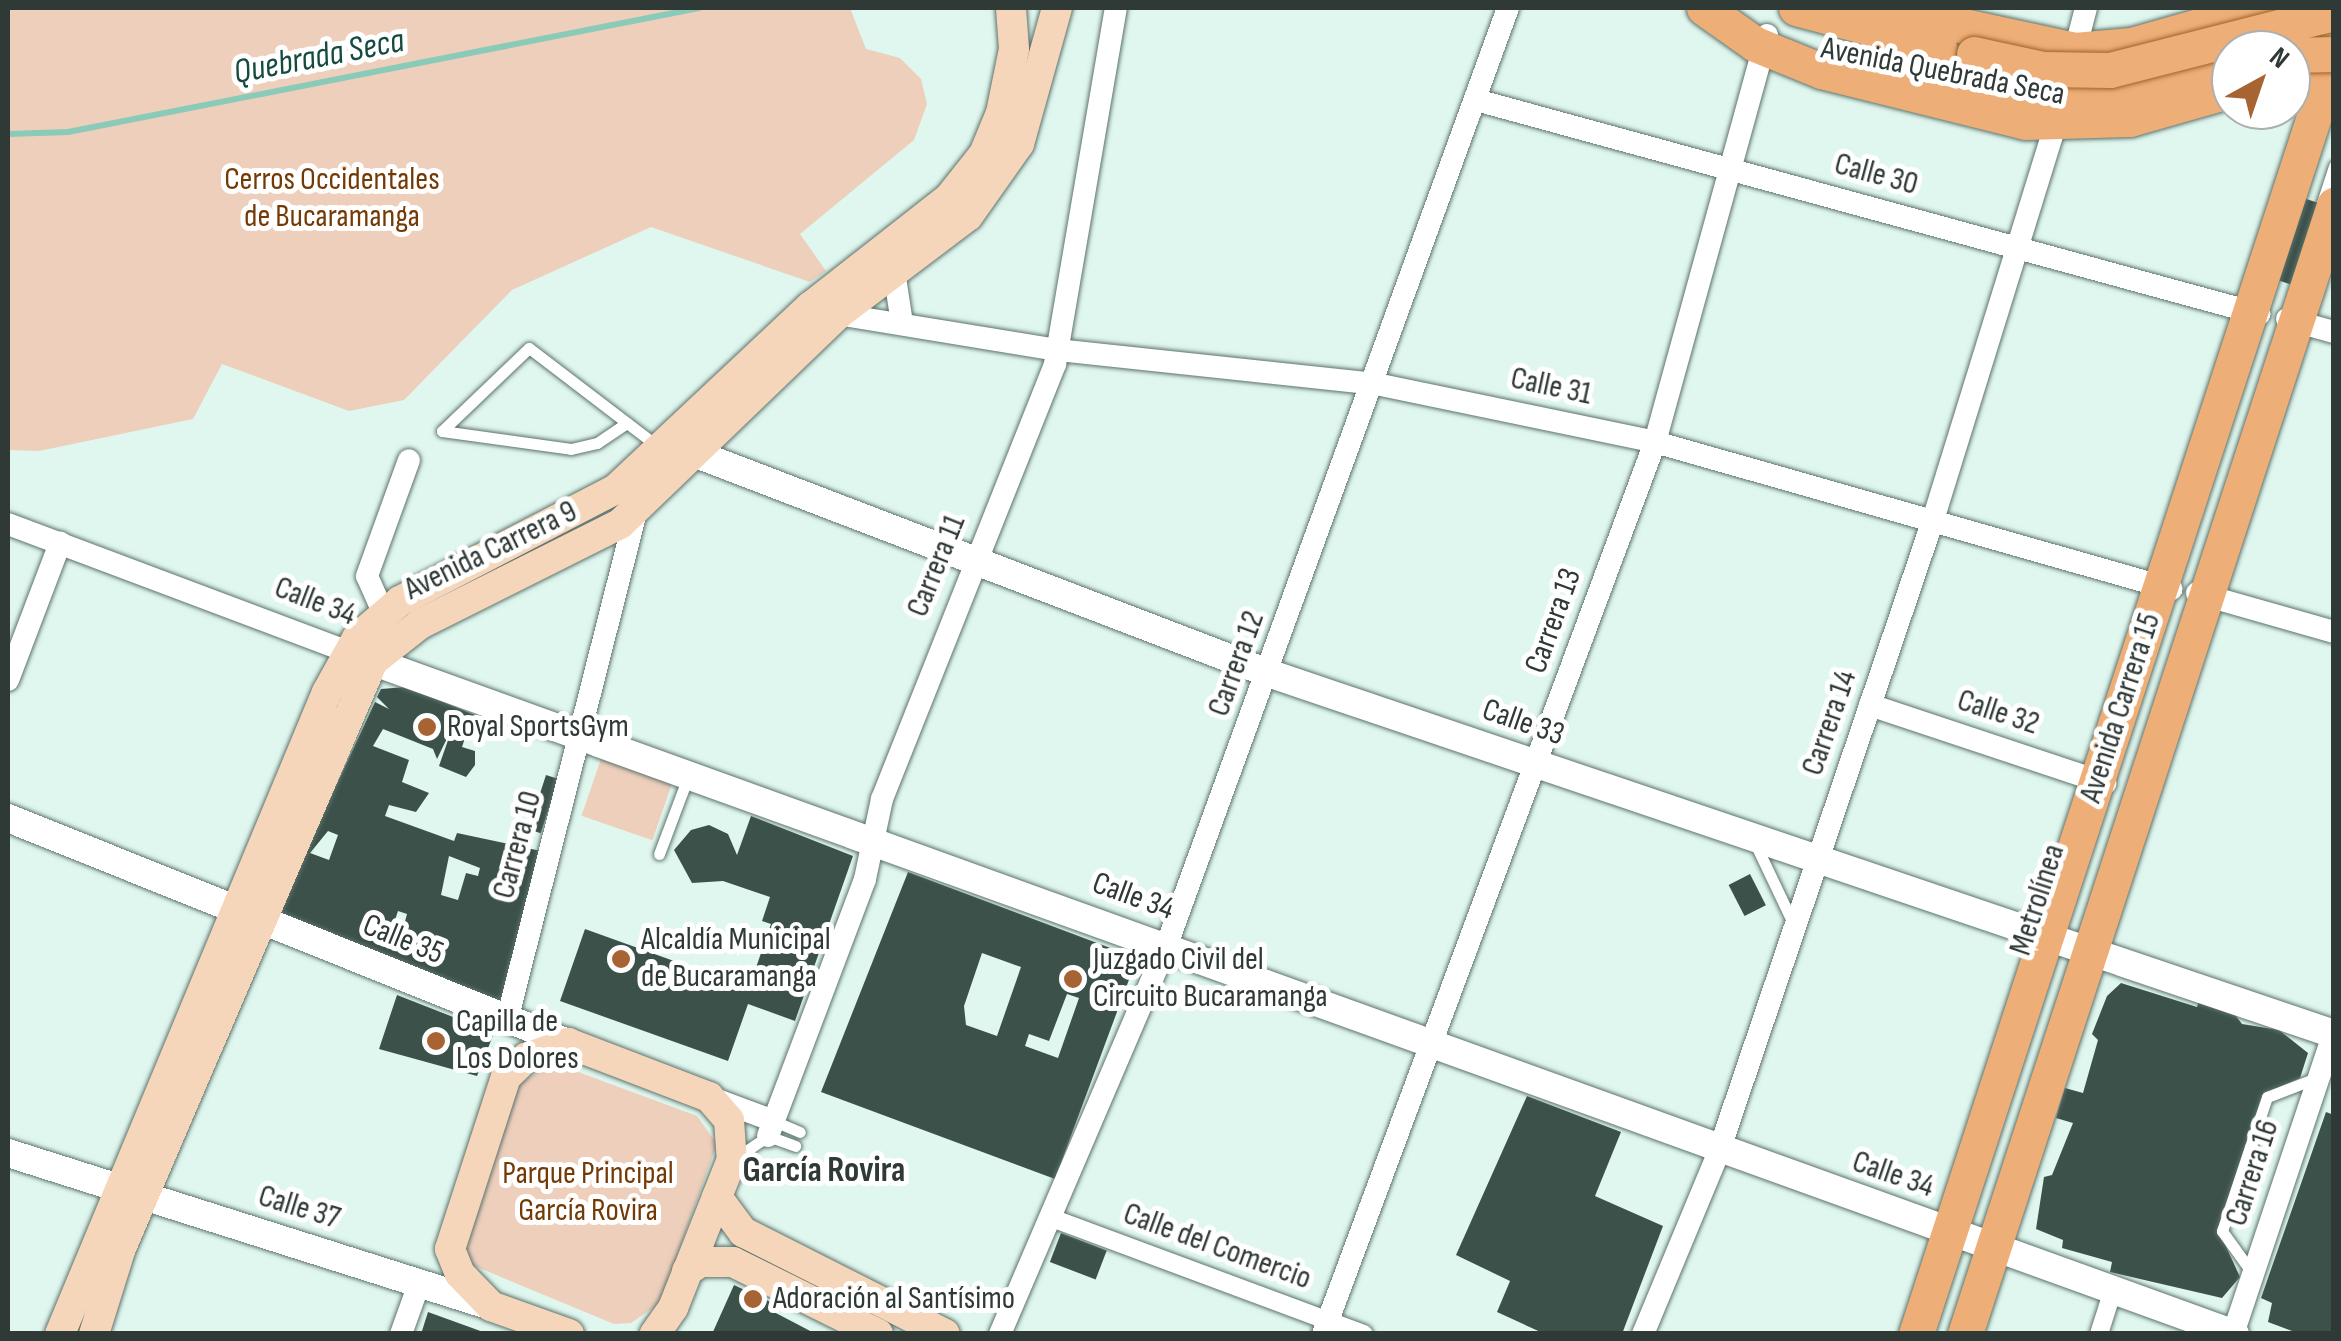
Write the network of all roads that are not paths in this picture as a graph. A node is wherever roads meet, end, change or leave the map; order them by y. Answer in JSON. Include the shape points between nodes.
{"nodes":[{"id":1,"x":1010,"y":8,"type":"edge"},
{"id":2,"x":1058,"y":8,"type":"edge"},
{"id":3,"x":1116,"y":8,"type":"edge"},
{"id":4,"x":1508,"y":8,"type":"edge"},
{"id":5,"x":1704,"y":8,"type":"edge"},
{"id":6,"x":1719,"y":8,"type":"edge"},
{"id":7,"x":1796,"y":8,"type":"edge"},
{"id":8,"x":1881,"y":8,"type":"edge"},
{"id":9,"x":2086,"y":8,"type":"edge"},
{"id":10,"x":2262,"y":8,"type":"edge"},
{"id":11,"x":2302,"y":8,"type":"edge"},
{"id":12,"x":2334,"y":14,"type":"edge"},
{"id":13,"x":1765,"y":40,"type":"junction"},
{"id":14,"x":2075,"y":50,"type":"junction"},
{"id":15,"x":1970,"y":68,"type":"junction"},
{"id":16,"x":2211,"y":71,"type":"edge"},
{"id":17,"x":2321,"y":77,"type":"edge"},
{"id":18,"x":2211,"y":96,"type":"edge"},
{"id":19,"x":1476,"y":100,"type":"junction"},
{"id":20,"x":2055,"y":126,"type":"junction"},
{"id":21,"x":2334,"y":166,"type":"edge"},
{"id":22,"x":1728,"y":168,"type":"junction"},
{"id":23,"x":2334,"y":205,"type":"edge"},
{"id":24,"x":2017,"y":247,"type":"junction"},
{"id":25,"x":894,"y":272,"type":"junction"},
{"id":26,"x":824,"y":311,"type":"junction"},
{"id":27,"x":2255,"y":312,"type":"junction"},
{"id":28,"x":2291,"y":320,"type":"junction"},
{"id":29,"x":902,"y":323,"type":"junction"},
{"id":30,"x":2334,"y":332,"type":"edge"},
{"id":31,"x":1058,"y":350,"type":"junction"},
{"id":32,"x":1376,"y":384,"type":"junction"},
{"id":33,"x":627,"y":423,"type":"junction"},
{"id":34,"x":1655,"y":442,"type":"junction"},
{"id":35,"x":662,"y":450,"type":"junction"},
{"id":36,"x":699,"y":455,"type":"junction"},
{"id":37,"x":409,"y":460,"type":"dead end"},
{"id":38,"x":636,"y":512,"type":"junction"},
{"id":39,"x":1932,"y":520,"type":"junction"},
{"id":40,"x":8,"y":524,"type":"edge"},
{"id":41,"x":60,"y":543,"type":"junction"},
{"id":42,"x":977,"y":561,"type":"junction"},
{"id":43,"x":2183,"y":590,"type":"junction"},
{"id":44,"x":383,"y":612,"type":"junction"},
{"id":45,"x":2334,"y":632,"type":"edge"},
{"id":46,"x":361,"y":657,"type":"junction"},
{"id":47,"x":1268,"y":672,"type":"junction"},
{"id":48,"x":8,"y":680,"type":"edge"},
{"id":49,"x":1870,"y":705,"type":"junction"},
{"id":50,"x":584,"y":736,"type":"junction"},
{"id":51,"x":1536,"y":764,"type":"junction"},
{"id":52,"x":690,"y":774,"type":"junction"},
{"id":53,"x":2101,"y":781,"type":"junction"},
{"id":54,"x":8,"y":818,"type":"edge"},
{"id":55,"x":1753,"y":838,"type":"junction"},
{"id":56,"x":873,"y":839,"type":"junction"},
{"id":57,"x":659,"y":854,"type":"dead end"},
{"id":58,"x":1818,"y":860,"type":"junction"},
{"id":59,"x":246,"y":915,"type":"junction"},
{"id":60,"x":1795,"y":927,"type":"junction"},
{"id":61,"x":2065,"y":944,"type":"junction"},
{"id":62,"x":1166,"y":946,"type":"junction"},
{"id":63,"x":508,"y":1020,"type":"junction"},
{"id":64,"x":2333,"y":1034,"type":"edge"},
{"id":65,"x":568,"y":1043,"type":"junction"},
{"id":66,"x":1432,"y":1044,"type":"junction"},
{"id":67,"x":2319,"y":1077,"type":"junction"},
{"id":68,"x":710,"y":1097,"type":"junction"},
{"id":69,"x":771,"y":1129,"type":"junction"},
{"id":70,"x":800,"y":1132,"type":"dead end"},
{"id":71,"x":794,"y":1146,"type":"dead end"},
{"id":72,"x":1720,"y":1151,"type":"junction"},
{"id":73,"x":8,"y":1152,"type":"edge"},
{"id":74,"x":722,"y":1182,"type":"junction"},
{"id":75,"x":128,"y":1193,"type":"junction"},
{"id":76,"x":1050,"y":1218,"type":"junction"},
{"id":77,"x":1970,"y":1239,"type":"junction"},
{"id":78,"x":687,"y":1271,"type":"junction"},
{"id":79,"x":2253,"y":1274,"type":"junction"},
{"id":80,"x":420,"y":1280,"type":"junction"},
{"id":81,"x":2113,"y":1290,"type":"junction"},
{"id":82,"x":492,"y":1306,"type":"junction"},
{"id":83,"x":1326,"y":1327,"type":"edge"},
{"id":84,"x":2234,"y":1333,"type":"edge"},
{"id":85,"x":60,"y":1334,"type":"edge"},
{"id":86,"x":94,"y":1334,"type":"edge"},
{"id":87,"x":401,"y":1334,"type":"edge"},
{"id":88,"x":569,"y":1334,"type":"edge"},
{"id":89,"x":654,"y":1334,"type":"edge"},
{"id":90,"x":878,"y":1334,"type":"edge"},
{"id":91,"x":944,"y":1334,"type":"edge"},
{"id":92,"x":1000,"y":1334,"type":"edge"},
{"id":93,"x":1364,"y":1334,"type":"edge"},
{"id":94,"x":1643,"y":1334,"type":"edge"},
{"id":95,"x":1916,"y":1334,"type":"edge"},
{"id":96,"x":1924,"y":1334,"type":"edge"},
{"id":97,"x":1953,"y":1334,"type":"edge"},
{"id":98,"x":1964,"y":1334,"type":"edge"},
{"id":99,"x":2099,"y":1334,"type":"edge"}],
"edges":[{"from":1,"to":26,"type":"main road","name":"Avenida Carrera 9","via":[[1012,72],[984,154],[949,198]]},
{"from":2,"to":25,"type":"main road","name":"Avenida Carrera 9","via":[[1035,100],[1001,180],[950,232]]},
{"from":3,"to":31,"type":"street","name":"Carrera 11"},
{"from":4,"to":19,"type":"street","name":"Carrera 12"},
{"from":5,"to":13,"type":"main road"},
{"from":6,"to":13,"type":"main road","name":"Avenida Quebrada Seca"},
{"from":7,"to":15,"type":"main road","name":"Avenida Quebrada Seca"},
{"from":8,"to":14,"type":"main road"},
{"from":9,"to":14,"type":"street"},
{"from":10,"to":14,"type":"main road","via":[[2132,44]]},
{"from":11,"to":17,"type":"main road","via":[[2302,39]]},
{"from":12,"to":15,"type":"main road","name":"Avenida Quebrada Seca","bridge":true,"via":[[2110,70]]},
{"from":13,"to":15,"type":"main road","name":"Avenida Quebrada Seca"},
{"from":13,"to":20,"type":"main road","via":[[1864,84]]},
{"from":13,"to":22,"type":"street","name":"Carrera 13"},
{"from":15,"to":16,"type":"main road","name":"Avenida Quebrada Seca","via":[[2094,100]]},
{"from":17,"to":27,"type":"main road","name":"Avenida Carrera 15"},
{"from":18,"to":20,"type":"main road","via":[[2130,119]]},
{"from":19,"to":22,"type":"street","name":"Calle 30"},
{"from":19,"to":32,"type":"street","name":"Carrera 12"},
{"from":20,"to":24,"type":"street","name":"Carrera 14"},
{"from":21,"to":28,"type":"lane"},
{"from":22,"to":24,"type":"street","name":"Calle 30"},
{"from":22,"to":34,"type":"street","name":"Carrera 13"},
{"from":23,"to":28,"type":"main road","name":"Avenida Carrera 15"},
{"from":24,"to":27,"type":"street","name":"Calle 30"},
{"from":24,"to":39,"type":"street","name":"Carrera 14"},
{"from":25,"to":26,"type":"main road","name":"Avenida Carrera 9"},
{"from":25,"to":29,"type":"street"},
{"from":26,"to":29,"type":"street","name":"Calle 31"},
{"from":26,"to":35,"type":"main road","name":"Avenida Carrera 9"},
{"from":26,"to":36,"type":"main road","name":"Avenida Carrera 9"},
{"from":27,"to":43,"type":"main road","name":"Avenida Carrera 15"},
{"from":28,"to":30,"type":"street"},
{"from":28,"to":43,"type":"main road","name":"Avenida Carrera 15"},
{"from":29,"to":31,"type":"street","name":"Calle 31"},
{"from":31,"to":32,"type":"street","name":"Calle 31"},
{"from":31,"to":42,"type":"street","name":"Carrera 11"},
{"from":32,"to":34,"type":"street","name":"Calle 31"},
{"from":32,"to":47,"type":"street","name":"Carrera 12"},
{"from":33,"to":33,"type":"lane","via":[[529,348],[442,431],[571,449],[597,444]]},
{"from":33,"to":35,"type":"lane"},
{"from":34,"to":39,"type":"street","name":"Calle 31"},
{"from":34,"to":51,"type":"street","name":"Carrera 13"},
{"from":35,"to":44,"type":"main road","name":"Avenida Carrera 9","via":[[593,505]]},
{"from":36,"to":38,"type":"main road","name":"Avenida Carrera 9"},
{"from":36,"to":42,"type":"street","name":"Calle 33"},
{"from":37,"to":44,"type":"street","via":[[367,576]]},
{"from":38,"to":46,"type":"main road","name":"Avenida Carrera 9","via":[[573,553]]},
{"from":38,"to":50,"type":"street","name":"Carrera 10"},
{"from":39,"to":43,"type":"street","name":"Calle 31"},
{"from":39,"to":49,"type":"street","name":"Carrera 14"},
{"from":40,"to":41,"type":"street","name":"Calle 34"},
{"from":41,"to":46,"type":"street","name":"Calle 34"},
{"from":41,"to":48,"type":"street"},
{"from":42,"to":47,"type":"street","name":"Calle 33"},
{"from":42,"to":56,"type":"street","name":"Carrera 11"},
{"from":43,"to":45,"type":"street","name":"Calle 31"},
{"from":43,"to":53,"type":"main road","name":"Avenida Carrera 15"},
{"from":43,"to":61,"type":"main road","name":"Avenida Carrera 15"},
{"from":44,"to":46,"type":"main road","name":"Avenida Carrera 9"},
{"from":46,"to":50,"type":"street","name":"Calle 34"},
{"from":46,"to":59,"type":"main road","name":"Avenida Carrera 9"},
{"from":47,"to":51,"type":"street","name":"Calle 33"},
{"from":47,"to":62,"type":"street","name":"Carrera 12"},
{"from":49,"to":53,"type":"street","name":"Calle 32"},
{"from":49,"to":58,"type":"street","name":"Carrera 14"},
{"from":50,"to":52,"type":"street","name":"Calle 34"},
{"from":50,"to":63,"type":"street","name":"Carrera 10"},
{"from":51,"to":55,"type":"street","name":"Calle 33"},
{"from":51,"to":66,"type":"street","name":"Carrera 13"},
{"from":52,"to":56,"type":"street","name":"Calle 34"},
{"from":52,"to":57,"type":"lane"},
{"from":53,"to":61,"type":"main road","name":"Avenida Carrera 15"},
{"from":54,"to":59,"type":"street","name":"Calle 35"},
{"from":55,"to":58,"type":"street","name":"Calle 33"},
{"from":55,"to":60,"type":"lane"},
{"from":56,"to":62,"type":"street","name":"Calle 34"},
{"from":56,"to":69,"type":"street","name":"Carrera 11"},
{"from":58,"to":60,"type":"street","name":"Carrera 14"},
{"from":58,"to":61,"type":"street","name":"Calle 33"},
{"from":59,"to":63,"type":"street","name":"Calle 35"},
{"from":59,"to":75,"type":"main road","name":"Avenida Carrera 9"},
{"from":60,"to":72,"type":"street","name":"Carrera 14"},
{"from":61,"to":64,"type":"street","name":"Calle 33"},
{"from":61,"to":77,"type":"main road","name":"Avenida Carrera 15"},
{"from":62,"to":66,"type":"street","name":"Calle 34"},
{"from":62,"to":76,"type":"street","name":"Carrera 12"},
{"from":63,"to":65,"type":"street","name":"Calle 35"},
{"from":64,"to":67,"type":"street","name":"Carrera 16"},
{"from":65,"to":68,"type":"main road","name":"Calle 35"},
{"from":65,"to":82,"type":"main road","via":[[526,1058],[506,1077],[451,1228],[454,1263]]},
{"from":66,"to":72,"type":"street","name":"Calle 34"},
{"from":66,"to":83,"type":"street","name":"Carrera 13"},
{"from":67,"to":79,"type":"street","name":"Carrera 16"},
{"from":67,"to":79,"type":"lane","via":[[2267,1097],[2222,1231]]},
{"from":68,"to":69,"type":"street","name":"Calle 35"},
{"from":68,"to":74,"type":"main road","via":[[733,1134]]},
{"from":69,"to":70,"type":"lane"},
{"from":69,"to":71,"type":"lane"},
{"from":69,"to":74,"type":"lane"},
{"from":72,"to":77,"type":"street","name":"Calle 34"},
{"from":72,"to":94,"type":"street","name":"Carrera 14"},
{"from":73,"to":75,"type":"street","name":"Calle 37"},
{"from":74,"to":78,"type":"main road"},
{"from":74,"to":91,"type":"main road","via":[[742,1232]]},
{"from":75,"to":80,"type":"street","name":"Calle 37"},
{"from":75,"to":85,"type":"main road","name":"Avenida Carrera 9"},
{"from":75,"to":86,"type":"main road","name":"Avenida Carrera 9"},
{"from":76,"to":83,"type":"street","name":"Calle del Comercio"},
{"from":76,"to":92,"type":"street","name":"Carrera 12"},
{"from":77,"to":81,"type":"street","name":"Calle 34"},
{"from":77,"to":95,"type":"main road","name":"Avenida Carrera 15"},
{"from":77,"to":96,"type":"lane"},
{"from":77,"to":97,"type":"lane"},
{"from":77,"to":98,"type":"main road","name":"Avenida Carrera 15"},
{"from":78,"to":89,"type":"main road"},
{"from":78,"to":90,"type":"main road","via":[[701,1262],[732,1262]]},
{"from":79,"to":84,"type":"street","name":"Carrera 16"},
{"from":80,"to":82,"type":"street","name":"Calle 37"},
{"from":80,"to":87,"type":"street"},
{"from":81,"to":84,"type":"street","name":"Calle 34"},
{"from":81,"to":99,"type":"street"},
{"from":82,"to":88,"type":"main road","name":"Calle 37"},
{"from":83,"to":93,"type":"street","name":"Calle del Comercio"}]}
